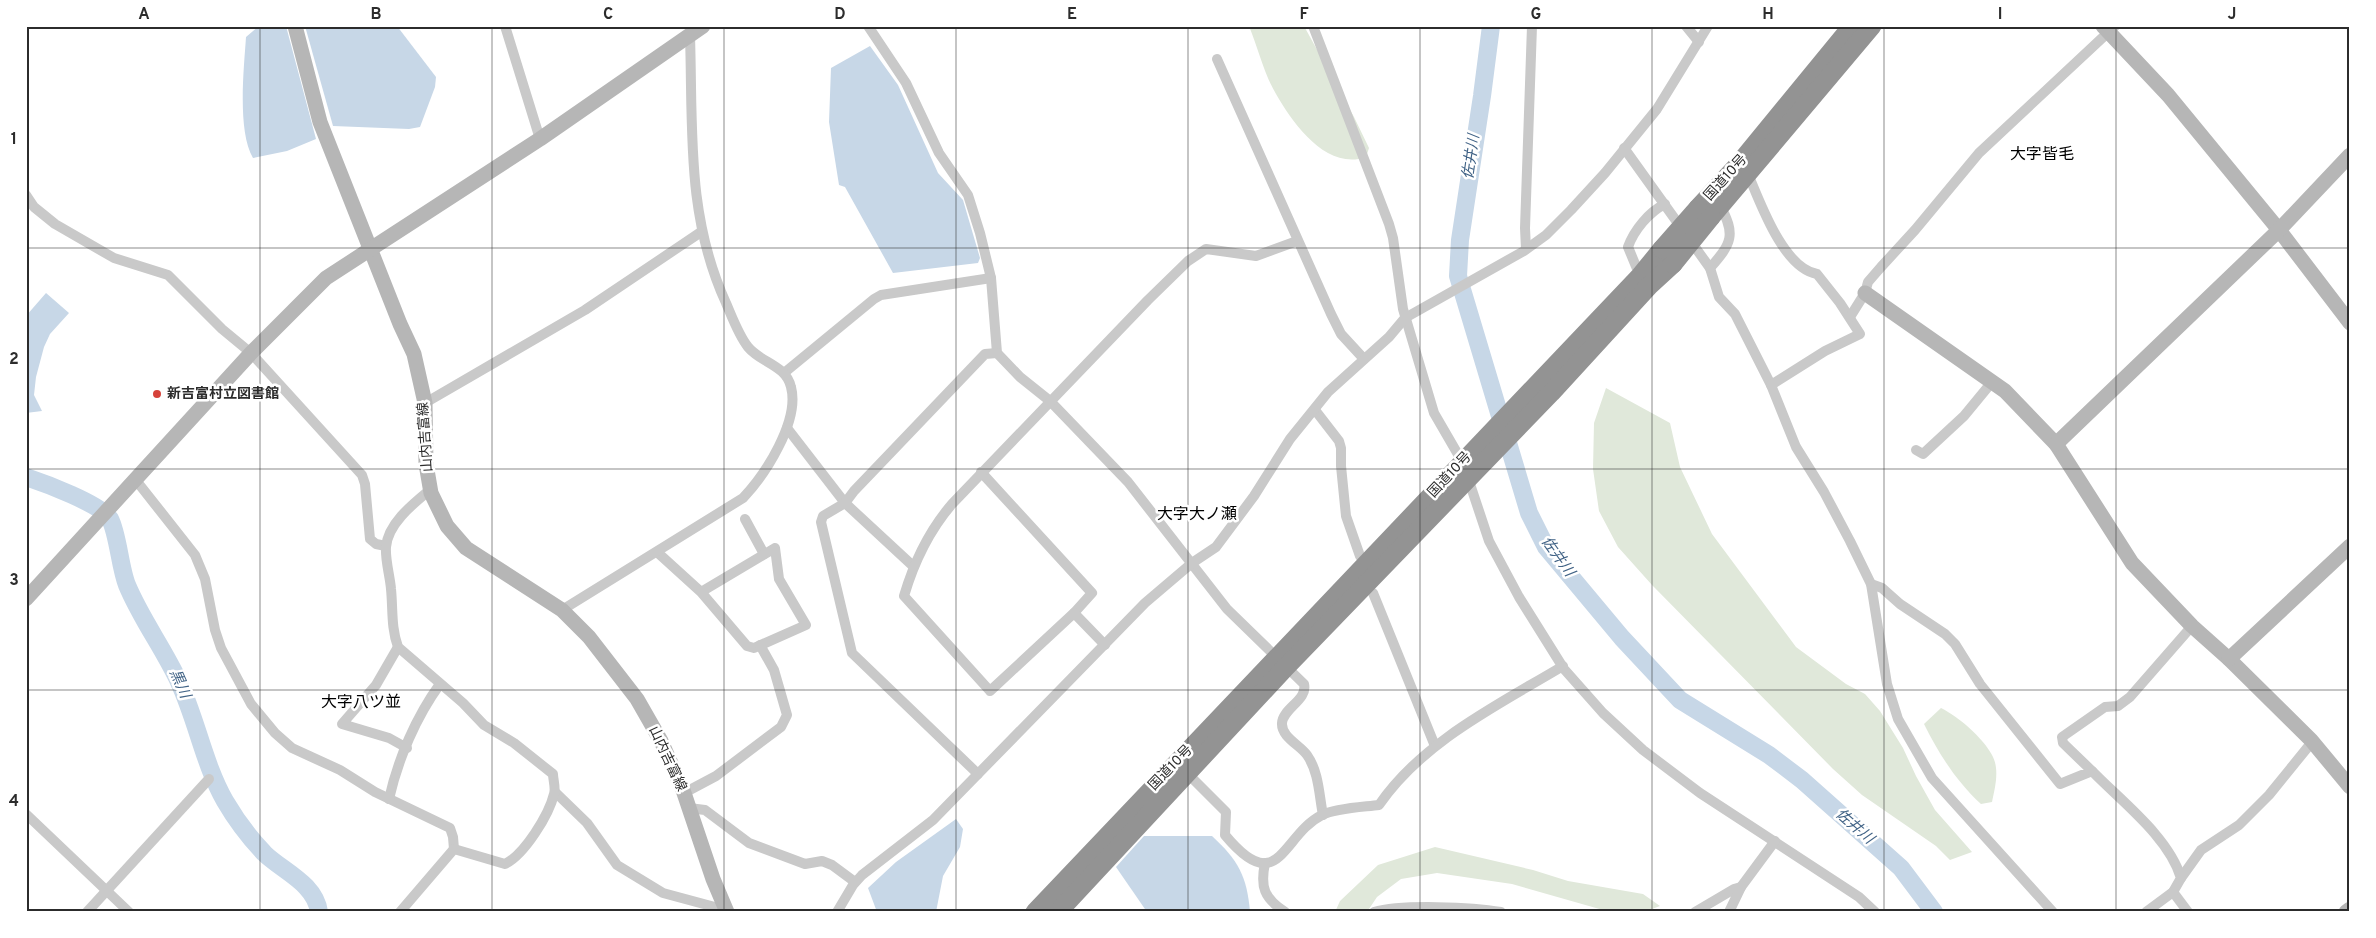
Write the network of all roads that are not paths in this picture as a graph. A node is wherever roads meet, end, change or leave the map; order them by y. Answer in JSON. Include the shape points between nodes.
{"nodes":[{"id":1,"x":295,"y":26,"type":"edge"},
{"id":2,"x":505,"y":26,"type":"edge"},
{"id":3,"x":703,"y":26,"type":"edge"},
{"id":4,"x":868,"y":26,"type":"edge"},
{"id":5,"x":1313,"y":26,"type":"edge"},
{"id":6,"x":1532,"y":26,"type":"edge"},
{"id":7,"x":1686,"y":26,"type":"edge"},
{"id":8,"x":1708,"y":26,"type":"edge"},
{"id":9,"x":1852,"y":26,"type":"edge"},
{"id":10,"x":1872,"y":26,"type":"edge"},
{"id":11,"x":2109,"y":28,"type":"edge"},
{"id":12,"x":690,"y":36,"type":"junction"},
{"id":13,"x":1699,"y":42,"type":"junction"},
{"id":14,"x":1217,"y":59,"type":"dead end"},
{"id":15,"x":540,"y":139,"type":"junction"},
{"id":16,"x":1624,"y":148,"type":"junction"},
{"id":17,"x":2350,"y":155,"type":"edge"},
{"id":18,"x":1748,"y":174,"type":"junction"},
{"id":19,"x":26,"y":195,"type":"edge"},
{"id":20,"x":1665,"y":204,"type":"junction"},
{"id":21,"x":1710,"y":210,"type":"junction"},
{"id":22,"x":2279,"y":230,"type":"junction"},
{"id":23,"x":701,"y":232,"type":"junction"},
{"id":24,"x":1297,"y":241,"type":"junction"},
{"id":25,"x":371,"y":249,"type":"junction"},
{"id":26,"x":1526,"y":250,"type":"junction"},
{"id":27,"x":1668,"y":257,"type":"junction"},
{"id":28,"x":1710,"y":268,"type":"junction"},
{"id":29,"x":1640,"y":276,"type":"junction"},
{"id":30,"x":991,"y":278,"type":"junction"},
{"id":31,"x":1865,"y":293,"type":"junction"},
{"id":32,"x":1850,"y":317,"type":"junction"},
{"id":33,"x":1405,"y":318,"type":"junction"},
{"id":34,"x":2350,"y":323,"type":"edge"},
{"id":35,"x":251,"y":353,"type":"junction"},
{"id":36,"x":997,"y":353,"type":"junction"},
{"id":37,"x":1364,"y":359,"type":"junction"},
{"id":38,"x":784,"y":373,"type":"junction"},
{"id":39,"x":1992,"y":382,"type":"junction"},
{"id":40,"x":1771,"y":385,"type":"junction"},
{"id":41,"x":1545,"y":387,"type":"junction"},
{"id":42,"x":1050,"y":401,"type":"junction"},
{"id":43,"x":425,"y":403,"type":"junction"},
{"id":44,"x":1315,"y":410,"type":"junction"},
{"id":45,"x":787,"y":428,"type":"junction"},
{"id":46,"x":2056,"y":444,"type":"junction"},
{"id":47,"x":1916,"y":450,"type":"dead end"},
{"id":48,"x":1471,"y":465,"type":"junction"},
{"id":49,"x":981,"y":472,"type":"junction"},
{"id":50,"x":135,"y":479,"type":"junction"},
{"id":51,"x":430,"y":489,"type":"junction"},
{"id":52,"x":845,"y":503,"type":"junction"},
{"id":53,"x":745,"y":519,"type":"dead end"},
{"id":54,"x":386,"y":546,"type":"junction"},
{"id":55,"x":2350,"y":546,"type":"edge"},
{"id":56,"x":657,"y":552,"type":"junction"},
{"id":57,"x":764,"y":554,"type":"junction"},
{"id":58,"x":1360,"y":556,"type":"dead end"},
{"id":59,"x":1192,"y":563,"type":"junction"},
{"id":60,"x":913,"y":566,"type":"junction"},
{"id":61,"x":1871,"y":584,"type":"junction"},
{"id":62,"x":701,"y":592,"type":"junction"},
{"id":63,"x":1373,"y":594,"type":"dead end"},
{"id":64,"x":26,"y":599,"type":"edge"},
{"id":65,"x":562,"y":610,"type":"junction"},
{"id":66,"x":1074,"y":613,"type":"junction"},
{"id":67,"x":2192,"y":626,"type":"junction"},
{"id":68,"x":760,"y":645,"type":"junction"},
{"id":69,"x":1105,"y":645,"type":"junction"},
{"id":70,"x":398,"y":647,"type":"junction"},
{"id":71,"x":2229,"y":659,"type":"junction"},
{"id":72,"x":1281,"y":662,"type":"junction"},
{"id":73,"x":1563,"y":666,"type":"junction"},
{"id":74,"x":440,"y":684,"type":"junction"},
{"id":75,"x":2312,"y":742,"type":"junction"},
{"id":76,"x":1435,"y":746,"type":"junction"},
{"id":77,"x":407,"y":748,"type":"junction"},
{"id":78,"x":2092,"y":771,"type":"junction"},
{"id":79,"x":1187,"y":773,"type":"junction"},
{"id":80,"x":978,"y":774,"type":"junction"},
{"id":81,"x":209,"y":779,"type":"dead end"},
{"id":82,"x":2350,"y":787,"type":"edge"},
{"id":83,"x":555,"y":792,"type":"junction"},
{"id":84,"x":684,"y":793,"type":"junction"},
{"id":85,"x":390,"y":799,"type":"junction"},
{"id":86,"x":689,"y":808,"type":"junction"},
{"id":87,"x":26,"y":814,"type":"edge"},
{"id":88,"x":1323,"y":815,"type":"junction"},
{"id":89,"x":1775,"y":840,"type":"junction"},
{"id":90,"x":454,"y":849,"type":"junction"},
{"id":91,"x":1264,"y":863,"type":"junction"},
{"id":92,"x":2181,"y":878,"type":"junction"},
{"id":93,"x":855,"y":882,"type":"junction"},
{"id":94,"x":1741,"y":888,"type":"junction"},
{"id":95,"x":107,"y":891,"type":"junction"},
{"id":96,"x":2173,"y":892,"type":"junction"},
{"id":97,"x":2350,"y":909,"type":"edge"},
{"id":98,"x":726,"y":911,"type":"edge"},
{"id":99,"x":87,"y":912,"type":"edge"},
{"id":100,"x":128,"y":912,"type":"edge"},
{"id":101,"x":400,"y":912,"type":"edge"},
{"id":102,"x":838,"y":912,"type":"edge"},
{"id":103,"x":1035,"y":912,"type":"edge"},
{"id":104,"x":1058,"y":912,"type":"edge"},
{"id":105,"x":1285,"y":912,"type":"edge"},
{"id":106,"x":1374,"y":912,"type":"edge"},
{"id":107,"x":1501,"y":912,"type":"edge"},
{"id":108,"x":1695,"y":912,"type":"edge"},
{"id":109,"x":1729,"y":912,"type":"edge"},
{"id":110,"x":1875,"y":912,"type":"edge"},
{"id":111,"x":2053,"y":912,"type":"edge"},
{"id":112,"x":2146,"y":912,"type":"edge"},
{"id":113,"x":2188,"y":912,"type":"edge"},
{"id":114,"x":2346,"y":912,"type":"edge"}],
"edges":[{"from":1,"to":25,"type":"street","name":"山内吉富線","via":[[320,122]]},
{"from":2,"to":15,"type":"street"},
{"from":3,"to":12,"type":"street"},
{"from":4,"to":30,"type":"street","via":[[906,83],[938,153],[968,195]]},
{"from":5,"to":33,"type":"street","via":[[1389,224]]},
{"from":6,"to":26,"type":"street"},
{"from":7,"to":13,"type":"street"},
{"from":8,"to":13,"type":"street"},
{"from":9,"to":21,"type":"highway","name":"国道10号","via":[[1738,165]]},
{"from":10,"to":18,"type":"highway","name":"国道10号"},
{"from":11,"to":22,"type":"street"},
{"from":11,"to":31,"type":"street","via":[[1979,153],[1880,267],[1868,282]]},
{"from":12,"to":15,"type":"street"},
{"from":12,"to":23,"type":"street","via":[[694,174]]},
{"from":13,"to":16,"type":"street","via":[[1657,109]]},
{"from":14,"to":24,"type":"street"},
{"from":15,"to":25,"type":"street"},
{"from":16,"to":20,"type":"street"},
{"from":16,"to":26,"type":"street","via":[[1571,210]]},
{"from":17,"to":22,"type":"street"},
{"from":18,"to":21,"type":"highway","name":"国道10号"},
{"from":18,"to":32,"type":"street","via":[[1770,228],[1779,241],[1808,273],[1817,274]]},
{"from":19,"to":35,"type":"street","via":[[34,207],[55,224],[114,258],[168,276]]},
{"from":20,"to":28,"type":"street"},
{"from":20,"to":29,"type":"street","via":[[1653,210],[1628,247]]},
{"from":21,"to":27,"type":"highway","name":"国道10号","bridge":true},
{"from":21,"to":28,"type":"street","via":[[1728,221],[1731,234]]},
{"from":22,"to":34,"type":"street"},
{"from":22,"to":46,"type":"street"},
{"from":23,"to":38,"type":"street","via":[[711,268],[748,348]]},
{"from":23,"to":43,"type":"street","via":[[585,310]]},
{"from":24,"to":37,"type":"street","via":[[1341,334]]},
{"from":24,"to":42,"type":"street","via":[[1256,256],[1206,249],[1198,254],[1148,300]]},
{"from":25,"to":35,"type":"street","via":[[326,278]]},
{"from":25,"to":43,"type":"street","name":"山内吉富線","via":[[414,354]]},
{"from":26,"to":33,"type":"street"},
{"from":27,"to":29,"type":"highway","name":"国道10号"},
{"from":27,"to":41,"type":"highway","name":"国道10号","via":[[1649,286]]},
{"from":28,"to":40,"type":"street","via":[[1719,297],[1735,314]]},
{"from":29,"to":41,"type":"highway","name":"国道10号"},
{"from":30,"to":36,"type":"street"},
{"from":30,"to":38,"type":"street","via":[[874,298]]},
{"from":31,"to":32,"type":"street"},
{"from":31,"to":39,"type":"street"},
{"from":32,"to":40,"type":"street","via":[[1860,334],[1824,351]]},
{"from":33,"to":37,"type":"street","via":[[1401,326]]},
{"from":33,"to":48,"type":"street","via":[[1434,413]]},
{"from":35,"to":50,"type":"street"},
{"from":35,"to":54,"type":"street","via":[[362,475],[370,539]]},
{"from":36,"to":42,"type":"street"},
{"from":36,"to":52,"type":"street","via":[[985,354]]},
{"from":37,"to":44,"type":"street","via":[[1328,392]]},
{"from":38,"to":45,"type":"street","via":[[792,387]]},
{"from":39,"to":46,"type":"street","via":[[2022,407]]},
{"from":39,"to":47,"type":"street","via":[[1964,416],[1923,454]]},
{"from":40,"to":61,"type":"street","via":[[1796,447],[1836,513]]},
{"from":41,"to":48,"type":"highway","name":"国道10号"},
{"from":42,"to":49,"type":"street"},
{"from":42,"to":59,"type":"street","via":[[1128,482]]},
{"from":43,"to":51,"type":"street","name":"山内吉富線","via":[[426,464]]},
{"from":44,"to":58,"type":"street","via":[[1339,441],[1346,516]]},
{"from":44,"to":59,"type":"street","via":[[1290,439],[1254,496],[1216,547]]},
{"from":45,"to":52,"type":"street"},
{"from":45,"to":56,"type":"street","via":[[757,483],[743,498]]},
{"from":46,"to":67,"type":"street","via":[[2132,563]]},
{"from":48,"to":72,"type":"highway","name":"国道10号"},
{"from":48,"to":73,"type":"street","via":[[1488,541],[1523,605]]},
{"from":49,"to":60,"type":"street","via":[[946,511]]},
{"from":49,"to":66,"type":"street","via":[[1092,593]]},
{"from":50,"to":64,"type":"street"},
{"from":50,"to":85,"type":"street","via":[[195,555],[206,579],[221,648],[260,716],[292,748],[340,770]]},
{"from":51,"to":54,"type":"street","via":[[402,516]]},
{"from":51,"to":65,"type":"street","name":"山内吉富線","via":[[447,526],[466,548]]},
{"from":52,"to":60,"type":"street"},
{"from":52,"to":80,"type":"street","via":[[823,516],[821,522],[852,653]]},
{"from":53,"to":57,"type":"street"},
{"from":54,"to":70,"type":"street","via":[[393,634]]},
{"from":55,"to":71,"type":"street"},
{"from":56,"to":62,"type":"street"},
{"from":56,"to":65,"type":"street"},
{"from":57,"to":62,"type":"street"},
{"from":57,"to":68,"type":"street","via":[[775,548],[779,579],[806,625]]},
{"from":59,"to":69,"type":"street"},
{"from":59,"to":72,"type":"street","via":[[1227,609]]},
{"from":60,"to":66,"type":"street","via":[[904,596],[990,691]]},
{"from":61,"to":78,"type":"street","via":[[1882,588],[1955,644],[1980,684],[2060,784]]},
{"from":61,"to":111,"type":"street","via":[[1888,684],[1898,719],[1932,778]]},
{"from":62,"to":68,"type":"street","via":[[747,646],[754,648]]},
{"from":63,"to":76,"type":"street"},
{"from":65,"to":84,"type":"street","name":"山内吉富線","via":[[589,637],[637,699],[661,741]]},
{"from":66,"to":69,"type":"street"},
{"from":67,"to":71,"type":"street"},
{"from":67,"to":78,"type":"street","via":[[2130,697],[2118,706],[2105,708],[2062,737],[2063,743]]},
{"from":68,"to":84,"type":"street","via":[[774,670],[787,716],[781,727],[716,776]]},
{"from":69,"to":80,"type":"street"},
{"from":70,"to":74,"type":"street"},
{"from":70,"to":77,"type":"street","via":[[376,685],[342,724],[389,738]]},
{"from":71,"to":75,"type":"street"},
{"from":72,"to":79,"type":"highway","name":"国道10号"},
{"from":72,"to":88,"type":"street","via":[[1305,688],[1283,716],[1281,725],[1285,734],[1306,753],[1315,767]]},
{"from":72,"to":103,"type":"highway","name":"国道10号"},
{"from":73,"to":76,"type":"street"},
{"from":73,"to":89,"type":"street","via":[[1594,703],[1643,750],[1700,793]]},
{"from":74,"to":77,"type":"street","via":[[424,706]]},
{"from":74,"to":83,"type":"street","via":[[484,725],[514,743],[553,774]]},
{"from":75,"to":82,"type":"street"},
{"from":75,"to":92,"type":"street","via":[[2269,795],[2239,825],[2201,850]]},
{"from":76,"to":88,"type":"street","via":[[1391,787],[1379,805]]},
{"from":77,"to":85,"type":"street","via":[[394,777]]},
{"from":78,"to":92,"type":"street","via":[[2152,832],[2171,857]]},
{"from":79,"to":91,"type":"street","via":[[1226,812],[1225,835],[1241,854]]},
{"from":79,"to":104,"type":"highway","name":"国道10号"},
{"from":80,"to":93,"type":"street","via":[[933,820]]},
{"from":81,"to":95,"type":"street"},
{"from":83,"to":90,"type":"street","via":[[541,824],[514,860],[505,864]]},
{"from":83,"to":98,"type":"street","via":[[586,823],[617,865],[663,893]]},
{"from":84,"to":86,"type":"street","name":"山内吉富線"},
{"from":85,"to":90,"type":"street","via":[[450,828]]},
{"from":86,"to":93,"type":"street","via":[[705,810],[749,843],[805,864],[822,861]]},
{"from":86,"to":98,"type":"street","name":"山内吉富線"},
{"from":87,"to":95,"type":"street"},
{"from":88,"to":91,"type":"street","via":[[1303,831],[1279,859]]},
{"from":89,"to":94,"type":"street"},
{"from":89,"to":110,"type":"street","via":[[1859,897]]},
{"from":90,"to":101,"type":"street"},
{"from":91,"to":105,"type":"street","via":[[1262,880],[1268,895],[1271,902]]},
{"from":92,"to":96,"type":"street"},
{"from":93,"to":102,"type":"street"},
{"from":94,"to":108,"type":"street"},
{"from":94,"to":109,"type":"street"},
{"from":95,"to":99,"type":"street"},
{"from":95,"to":100,"type":"street"},
{"from":96,"to":112,"type":"street"},
{"from":96,"to":113,"type":"street"},
{"from":97,"to":114,"type":"street"},
{"from":106,"to":107,"type":"street","via":[[1392,908],[1473,908]]}]}
